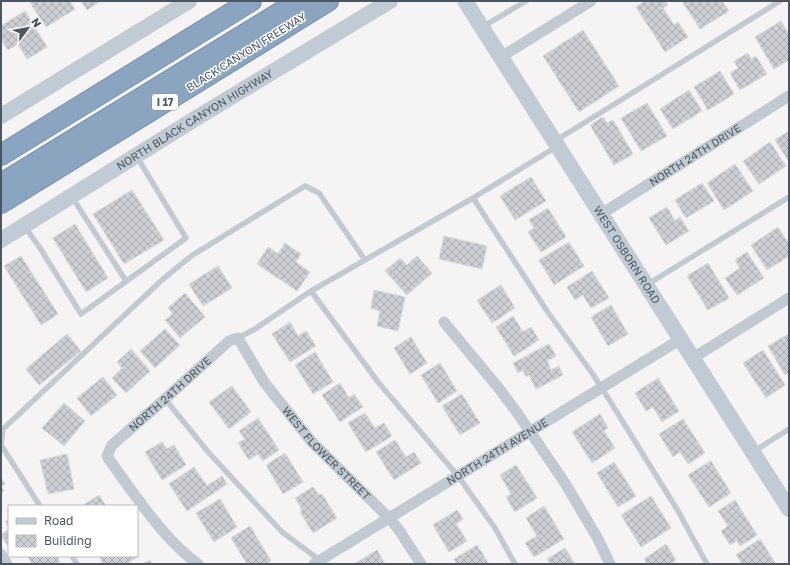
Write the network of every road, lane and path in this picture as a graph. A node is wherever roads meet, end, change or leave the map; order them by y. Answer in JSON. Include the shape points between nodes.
{"nodes":[{"id":1,"x":189,"y":1,"type":"edge"},
{"id":2,"x":251,"y":1,"type":"edge"},
{"id":3,"x":300,"y":1,"type":"edge"},
{"id":4,"x":328,"y":1,"type":"edge"},
{"id":5,"x":390,"y":1,"type":"edge"},
{"id":6,"x":465,"y":1,"type":"edge"},
{"id":7,"x":526,"y":1,"type":"edge"},
{"id":8,"x":591,"y":1,"type":"edge"},
{"id":9,"x":780,"y":1,"type":"edge"},
{"id":10,"x":482,"y":28,"type":"junction"},
{"id":11,"x":501,"y":57,"type":"junction"},
{"id":12,"x":789,"y":96,"type":"edge"},
{"id":13,"x":1,"y":116,"type":"edge"},
{"id":14,"x":556,"y":144,"type":"junction"},
{"id":15,"x":1,"y":155,"type":"edge"},
{"id":16,"x":136,"y":155,"type":"junction"},
{"id":17,"x":1,"y":184,"type":"edge"},
{"id":18,"x":71,"y":196,"type":"junction"},
{"id":19,"x":789,"y":197,"type":"edge"},
{"id":20,"x":473,"y":198,"type":"junction"},
{"id":21,"x":1,"y":203,"type":"edge"},
{"id":22,"x":601,"y":214,"type":"junction"},
{"id":23,"x":24,"y":225,"type":"junction"},
{"id":24,"x":1,"y":240,"type":"edge"},
{"id":25,"x":365,"y":260,"type":"junction"},
{"id":26,"x":126,"y":281,"type":"junction"},
{"id":27,"x":646,"y":286,"type":"junction"},
{"id":28,"x":311,"y":290,"type":"junction"},
{"id":29,"x":789,"y":298,"type":"edge"},
{"id":30,"x":444,"y":322,"type":"dead end"},
{"id":31,"x":238,"y":338,"type":"junction"},
{"id":32,"x":681,"y":339,"type":"junction"},
{"id":33,"x":693,"y":358,"type":"junction"},
{"id":34,"x":602,"y":388,"type":"junction"},
{"id":35,"x":165,"y":399,"type":"junction"},
{"id":36,"x":789,"y":429,"type":"edge"},
{"id":37,"x":530,"y":432,"type":"junction"},
{"id":38,"x":753,"y":452,"type":"junction"},
{"id":39,"x":458,"y":476,"type":"junction"},
{"id":40,"x":39,"y":505,"type":"edge"},
{"id":41,"x":789,"y":509,"type":"edge"},
{"id":42,"x":389,"y":518,"type":"junction"},
{"id":43,"x":1,"y":554,"type":"edge"},
{"id":44,"x":319,"y":563,"type":"edge"},
{"id":45,"x":7,"y":564,"type":"edge"},
{"id":46,"x":198,"y":564,"type":"edge"},
{"id":47,"x":421,"y":564,"type":"edge"},
{"id":48,"x":514,"y":564,"type":"edge"},
{"id":49,"x":610,"y":564,"type":"edge"},
{"id":50,"x":707,"y":564,"type":"edge"}],
"edges":[{"from":1,"to":13,"type":"main road"},
{"from":2,"to":15,"type":"highway"},
{"from":3,"to":17,"type":"highway"},
{"from":4,"to":21,"type":"highway","name":"BLACK CANYON FREEWAY","number":"I 17"},
{"from":5,"to":16,"type":"main road","name":"NORTH BLACK CANYON HIGHWAY"},
{"from":6,"to":10,"type":"main road","name":"WEST OSBORN ROAD"},
{"from":7,"to":10,"type":"lane"},
{"from":8,"to":11,"type":"street"},
{"from":9,"to":14,"type":"lane"},
{"from":10,"to":11,"type":"main road","name":"WEST OSBORN ROAD"},
{"from":11,"to":14,"type":"main road","name":"WEST OSBORN ROAD"},
{"from":12,"to":22,"type":"street","name":"NORTH 24TH DRIVE"},
{"from":14,"to":20,"type":"lane"},
{"from":14,"to":22,"type":"main road","name":"WEST OSBORN ROAD"},
{"from":16,"to":18,"type":"main road","name":"NORTH BLACK CANYON HIGHWAY"},
{"from":16,"to":26,"type":"lane","via":[[186,238]]},
{"from":18,"to":23,"type":"main road","name":"NORTH BLACK CANYON HIGHWAY"},
{"from":18,"to":26,"type":"lane"},
{"from":19,"to":27,"type":"lane"},
{"from":20,"to":25,"type":"lane"},
{"from":20,"to":34,"type":"lane","via":[[547,311]]},
{"from":22,"to":27,"type":"main road","name":"WEST OSBORN ROAD"},
{"from":23,"to":24,"type":"main road","name":"NORTH BLACK CANYON HIGHWAY"},
{"from":23,"to":26,"type":"lane","via":[[81,314]]},
{"from":25,"to":28,"type":"lane"},
{"from":25,"to":40,"type":"lane","via":[[318,193],[305,186],[191,256],[163,279],[3,429],[1,445]]},
{"from":27,"to":32,"type":"main road","name":"WEST OSBORN ROAD"},
{"from":28,"to":31,"type":"lane"},
{"from":28,"to":39,"type":"lane","via":[[378,382]]},
{"from":29,"to":33,"type":"street"},
{"from":30,"to":37,"type":"street","via":[[501,391]]},
{"from":31,"to":35,"type":"street","name":"NORTH 24TH DRIVE","via":[[229,341]]},
{"from":31,"to":42,"type":"street","name":"WEST FLOWER STREET","via":[[264,382],[311,441]]},
{"from":32,"to":33,"type":"main road","name":"WEST OSBORN ROAD"},
{"from":32,"to":34,"type":"street","name":"NORTH 24TH AVENUE"},
{"from":33,"to":38,"type":"main road","name":"WEST OSBORN ROAD"},
{"from":34,"to":37,"type":"street","name":"NORTH 24TH AVENUE"},
{"from":34,"to":50,"type":"lane","via":[[678,511]]},
{"from":35,"to":44,"type":"lane","via":[[209,454],[282,532]]},
{"from":35,"to":46,"type":"street","name":"NORTH 24TH DRIVE","via":[[112,445],[107,456],[166,536]]},
{"from":36,"to":38,"type":"lane"},
{"from":37,"to":39,"type":"street","name":"NORTH 24TH AVENUE"},
{"from":37,"to":49,"type":"street","via":[[565,483]]},
{"from":38,"to":41,"type":"main road","name":"WEST OSBORN ROAD"},
{"from":39,"to":42,"type":"street","name":"NORTH 24TH AVENUE"},
{"from":39,"to":48,"type":"lane","via":[[495,528]]},
{"from":42,"to":44,"type":"street","name":"NORTH 24TH AVENUE"},
{"from":42,"to":47,"type":"street","name":"WEST FLOWER STREET"},
{"from":43,"to":45,"type":"street"}]}
